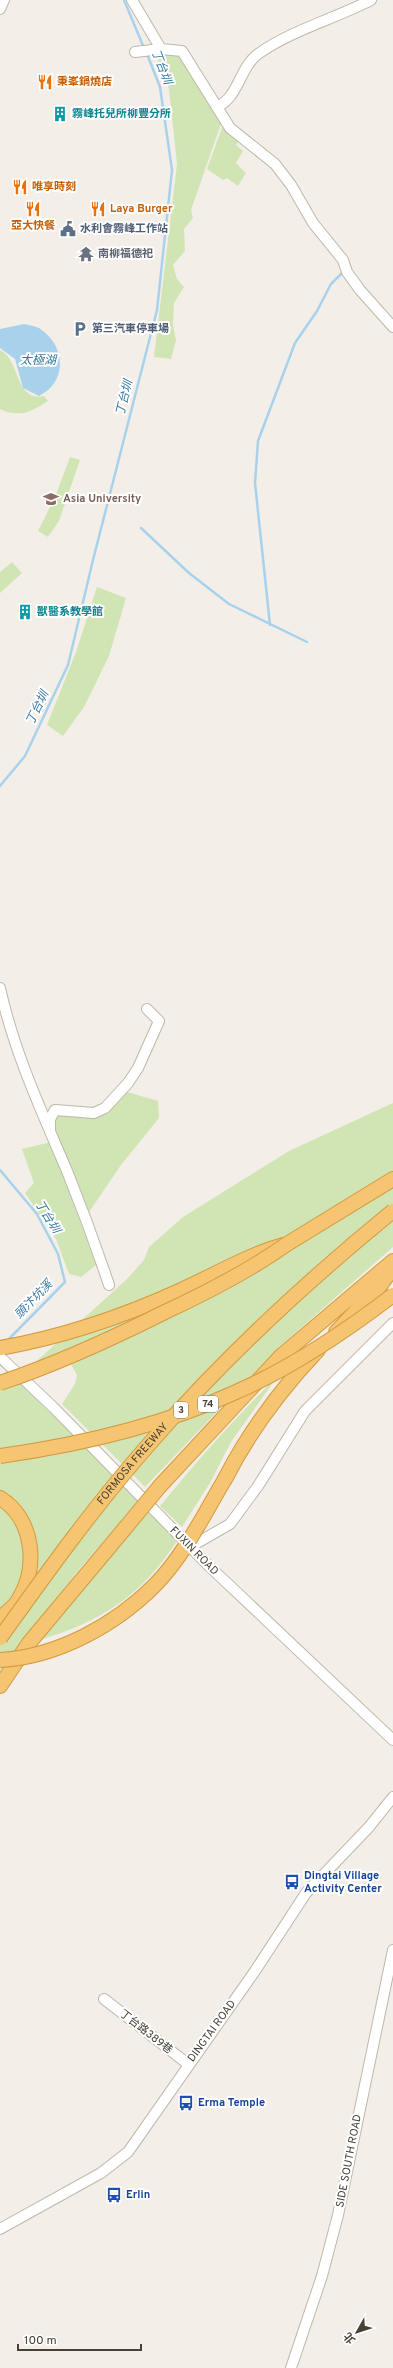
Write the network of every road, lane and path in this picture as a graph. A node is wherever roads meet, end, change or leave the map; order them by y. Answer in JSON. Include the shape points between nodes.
{"nodes":[{"id":1,"x":4,"y":0,"type":"edge"},
{"id":2,"x":132,"y":0,"type":"edge"},
{"id":3,"x":371,"y":0,"type":"edge"},
{"id":4,"x":0,"y":9,"type":"edge"},
{"id":5,"x":159,"y":49,"type":"junction"},
{"id":6,"x":135,"y":52,"type":"dead end"},
{"id":7,"x":218,"y":106,"type":"junction"},
{"id":8,"x":393,"y":327,"type":"edge"},
{"id":9,"x":0,"y":988,"type":"edge"},
{"id":10,"x":147,"y":1009,"type":"dead end"},
{"id":11,"x":50,"y":1132,"type":"junction"},
{"id":12,"x":393,"y":1179,"type":"edge"},
{"id":13,"x":393,"y":1211,"type":"edge"},
{"id":14,"x":287,"y":1244,"type":"junction"},
{"id":15,"x":393,"y":1261,"type":"edge"},
{"id":16,"x":393,"y":1268,"type":"edge"},
{"id":17,"x":109,"y":1285,"type":"dead end"},
{"id":18,"x":393,"y":1295,"type":"edge"},
{"id":19,"x":393,"y":1323,"type":"edge"},
{"id":20,"x":0,"y":1348,"type":"edge"},
{"id":21,"x":0,"y":1356,"type":"edge"},
{"id":22,"x":0,"y":1383,"type":"edge"},
{"id":23,"x":0,"y":1456,"type":"edge"},
{"id":24,"x":0,"y":1498,"type":"edge"},
{"id":25,"x":190,"y":1547,"type":"junction"},
{"id":26,"x":0,"y":1618,"type":"edge"},
{"id":27,"x":0,"y":1638,"type":"edge"},
{"id":28,"x":0,"y":1660,"type":"edge"},
{"id":29,"x":0,"y":1686,"type":"edge"},
{"id":30,"x":393,"y":1740,"type":"edge"},
{"id":31,"x":393,"y":1797,"type":"edge"},
{"id":32,"x":393,"y":1950,"type":"edge"},
{"id":33,"x":104,"y":1999,"type":"dead end"},
{"id":34,"x":188,"y":2064,"type":"junction"},
{"id":35,"x":0,"y":2229,"type":"edge"},
{"id":36,"x":291,"y":2368,"type":"edge"}],
"edges":[{"from":1,"to":4,"type":"street"},
{"from":2,"to":5,"type":"street"},
{"from":3,"to":7,"type":"street","via":[[290,36],[258,54],[246,65],[226,103]]},
{"from":5,"to":6,"type":"street"},
{"from":5,"to":7,"type":"street","via":[[182,51]]},
{"from":7,"to":8,"type":"street","via":[[230,128],[275,164],[291,185],[313,223],[343,260],[347,272],[360,290]]},
{"from":9,"to":11,"type":"street","via":[[8,1024],[21,1063]]},
{"from":10,"to":11,"type":"street","via":[[159,1021],[138,1068],[128,1083],[105,1108],[94,1114],[55,1110],[50,1119]]},
{"from":11,"to":17,"type":"street","via":[[90,1228]]},
{"from":12,"to":14,"type":"highway"},
{"from":13,"to":27,"type":"highway","name":"FORMOSA FREEWAY","number":"3","bridge":true,"via":[[257,1331],[151,1442],[91,1515]]},
{"from":14,"to":20,"type":"highway","via":[[268,1249],[135,1310],[56,1336]]},
{"from":14,"to":22,"type":"highway","bridge":true,"via":[[259,1264],[219,1286],[125,1333]]},
{"from":15,"to":29,"type":"highway","bridge":true,"via":[[281,1356],[160,1486],[29,1643]]},
{"from":16,"to":28,"type":"highway","bridge":true,"via":[[379,1287],[287,1382],[242,1445],[178,1555],[155,1585],[131,1606],[82,1637],[37,1654]]},
{"from":18,"to":23,"type":"highway","number":"74","bridge":true,"via":[[312,1351],[225,1397],[99,1438]]},
{"from":19,"to":25,"type":"street","via":[[305,1411],[258,1486],[230,1524]]},
{"from":21,"to":25,"type":"street","name":"FUXIN ROAD"},
{"from":24,"to":26,"type":"highway","via":[[20,1517],[28,1532],[31,1550],[29,1569],[20,1598]]},
{"from":25,"to":30,"type":"street","name":"FUXIN ROAD"},
{"from":31,"to":34,"type":"street","name":"DINGTAI ROAD","via":[[369,1827],[306,1893],[255,1971]]},
{"from":32,"to":36,"type":"street","name":"SIDE SOUTH ROAD","via":[[338,2215],[322,2276]]},
{"from":33,"to":34,"type":"street","name":"丁台路389巷"},
{"from":34,"to":35,"type":"street","name":"DINGTAI ROAD","via":[[128,2152],[95,2177]]}]}
